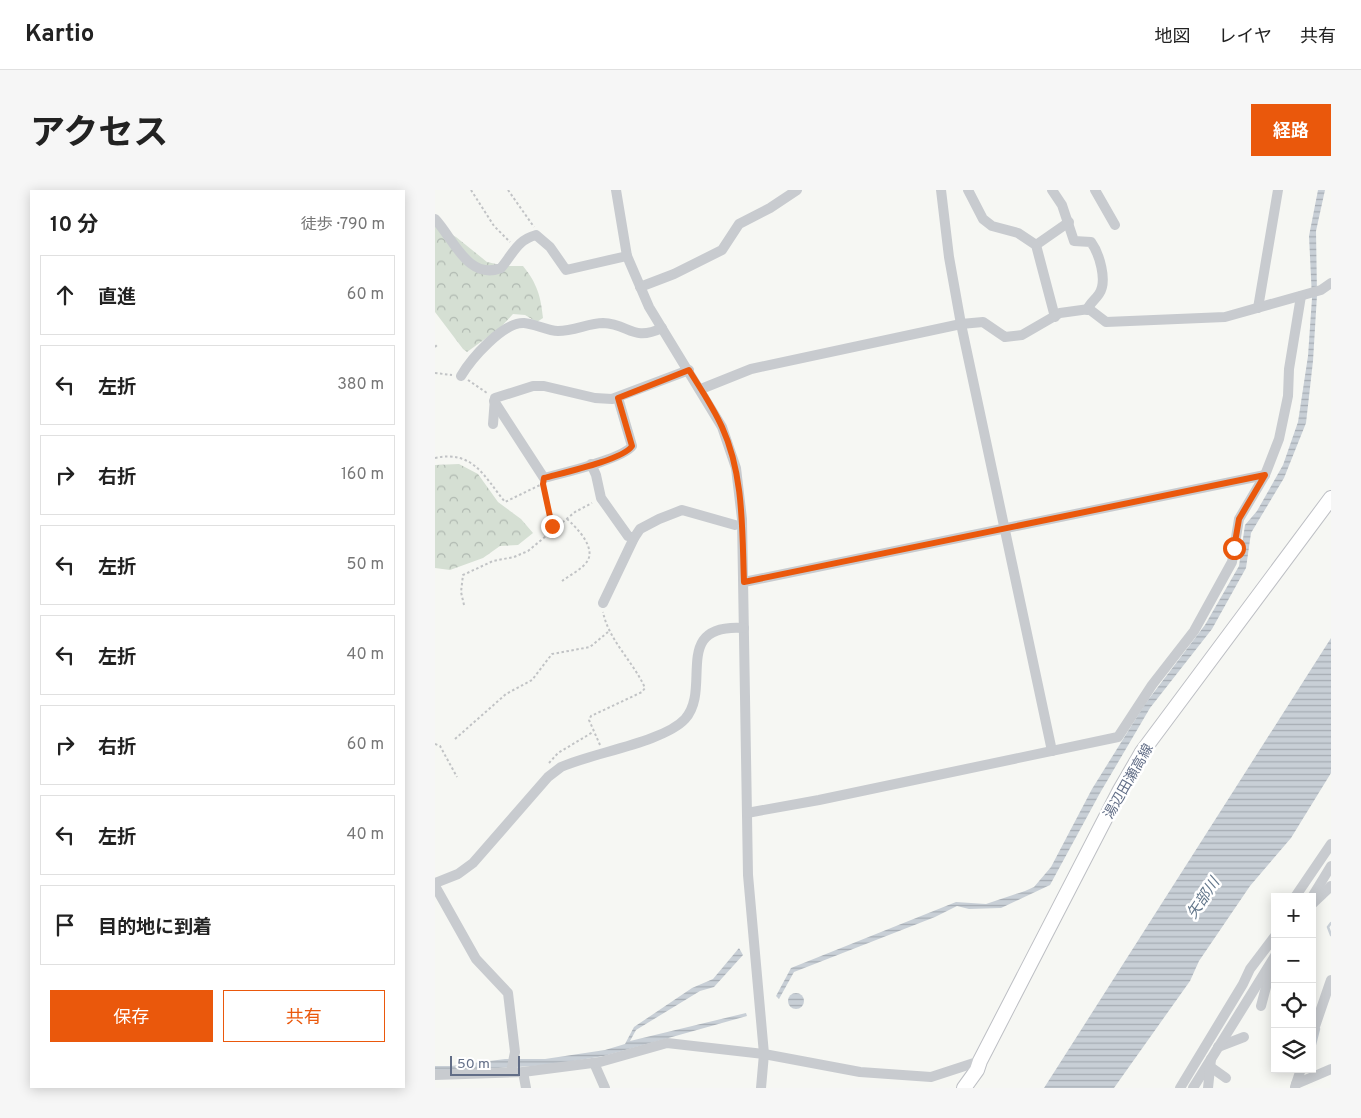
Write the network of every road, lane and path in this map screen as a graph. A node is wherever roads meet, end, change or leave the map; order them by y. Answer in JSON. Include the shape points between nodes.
{"nodes":[{"id":1,"x":471,"y":190,"type":"edge"},
{"id":2,"x":508,"y":190,"type":"edge"},
{"id":3,"x":616,"y":190,"type":"edge"},
{"id":4,"x":797,"y":190,"type":"edge"},
{"id":5,"x":941,"y":190,"type":"edge"},
{"id":6,"x":970,"y":190,"type":"edge"},
{"id":7,"x":1053,"y":190,"type":"edge"},
{"id":8,"x":1095,"y":190,"type":"edge"},
{"id":9,"x":1278,"y":190,"type":"edge"},
{"id":10,"x":435,"y":219,"type":"edge"},
{"id":11,"x":1069,"y":222,"type":"junction"},
{"id":12,"x":1115,"y":225,"type":"dead end"},
{"id":13,"x":536,"y":235,"type":"junction"},
{"id":14,"x":1036,"y":245,"type":"junction"},
{"id":15,"x":515,"y":248,"type":"junction"},
{"id":16,"x":627,"y":256,"type":"junction"},
{"id":17,"x":1331,"y":283,"type":"edge"},
{"id":18,"x":640,"y":287,"type":"junction"},
{"id":19,"x":1305,"y":295,"type":"junction"},
{"id":20,"x":1258,"y":308,"type":"junction"},
{"id":21,"x":1087,"y":310,"type":"junction"},
{"id":22,"x":1055,"y":317,"type":"junction"},
{"id":23,"x":961,"y":324,"type":"junction"},
{"id":24,"x":662,"y":328,"type":"junction"},
{"id":25,"x":438,"y":344,"type":"dead end"},
{"id":26,"x":435,"y":347,"type":"edge"},
{"id":27,"x":689,"y":370,"type":"junction"},
{"id":28,"x":461,"y":376,"type":"dead end"},
{"id":29,"x":701,"y":389,"type":"junction"},
{"id":30,"x":618,"y":398,"type":"junction"},
{"id":31,"x":494,"y":400,"type":"junction"},
{"id":32,"x":493,"y":424,"type":"dead end"},
{"id":33,"x":435,"y":458,"type":"edge"},
{"id":34,"x":591,"y":464,"type":"junction"},
{"id":35,"x":1265,"y":475,"type":"junction"},
{"id":36,"x":544,"y":481,"type":"junction"},
{"id":37,"x":601,"y":498,"type":"junction"},
{"id":38,"x":1331,"y":498,"type":"edge"},
{"id":39,"x":567,"y":518,"type":"junction"},
{"id":40,"x":735,"y":525,"type":"dead end"},
{"id":41,"x":552,"y":526,"type":"dead end"},
{"id":42,"x":1004,"y":528,"type":"junction"},
{"id":43,"x":634,"y":538,"type":"junction"},
{"id":44,"x":562,"y":581,"type":"dead end"},
{"id":45,"x":744,"y":582,"type":"junction"},
{"id":46,"x":603,"y":603,"type":"joint"},
{"id":47,"x":464,"y":605,"type":"dead end"},
{"id":48,"x":744,"y":628,"type":"junction"},
{"id":49,"x":608,"y":632,"type":"junction"},
{"id":50,"x":593,"y":732,"type":"junction"},
{"id":51,"x":455,"y":739,"type":"dead end"},
{"id":52,"x":435,"y":744,"type":"edge"},
{"id":53,"x":1052,"y":751,"type":"junction"},
{"id":54,"x":603,"y":753,"type":"junction"},
{"id":55,"x":457,"y":777,"type":"dead end"},
{"id":56,"x":548,"y":777,"type":"junction"},
{"id":57,"x":747,"y":812,"type":"junction"},
{"id":58,"x":1331,"y":844,"type":"edge"},
{"id":59,"x":1331,"y":866,"type":"edge"},
{"id":60,"x":435,"y":884,"type":"edge"},
{"id":61,"x":1331,"y":886,"type":"edge"},
{"id":62,"x":1298,"y":893,"type":"edge"},
{"id":63,"x":1316,"y":895,"type":"edge"},
{"id":64,"x":1316,"y":898,"type":"edge"},
{"id":65,"x":1274,"y":938,"type":"edge"},
{"id":66,"x":1271,"y":972,"type":"edge"},
{"id":67,"x":1331,"y":980,"type":"edge"},
{"id":68,"x":1261,"y":1006,"type":"dead end"},
{"id":69,"x":1314,"y":1028,"type":"edge"},
{"id":70,"x":1244,"y":1037,"type":"dead end"},
{"id":71,"x":1218,"y":1047,"type":"junction"},
{"id":72,"x":764,"y":1054,"type":"junction"},
{"id":73,"x":979,"y":1061,"type":"junction"},
{"id":74,"x":594,"y":1063,"type":"junction"},
{"id":75,"x":1212,"y":1063,"type":"junction"},
{"id":76,"x":1331,"y":1069,"type":"edge"},
{"id":77,"x":511,"y":1072,"type":"junction"},
{"id":78,"x":523,"y":1072,"type":"junction"},
{"id":79,"x":1300,"y":1073,"type":"edge"},
{"id":80,"x":435,"y":1075,"type":"edge"},
{"id":81,"x":1226,"y":1078,"type":"dead end"},
{"id":82,"x":1296,"y":1086,"type":"edge"},
{"id":83,"x":527,"y":1088,"type":"edge"},
{"id":84,"x":605,"y":1088,"type":"edge"},
{"id":85,"x":761,"y":1088,"type":"edge"},
{"id":86,"x":964,"y":1088,"type":"edge"},
{"id":87,"x":1179,"y":1088,"type":"edge"},
{"id":88,"x":1193,"y":1088,"type":"edge"},
{"id":89,"x":1208,"y":1088,"type":"edge"}],
"edges":[{"from":1,"to":15,"type":"path","via":[[494,226]]},
{"from":2,"to":13,"type":"path","via":[[534,227]]},
{"from":3,"to":16,"type":"street"},
{"from":4,"to":18,"type":"street","via":[[739,224],[722,250]]},
{"from":5,"to":23,"type":"street"},
{"from":6,"to":14,"type":"street","via":[[983,219],[992,226],[1018,233]]},
{"from":7,"to":11,"type":"street"},
{"from":8,"to":12,"type":"street"},
{"from":9,"to":20,"type":"street"},
{"from":10,"to":15,"type":"street","via":[[463,257],[487,270],[501,268]]},
{"from":11,"to":14,"type":"street"},
{"from":11,"to":21,"type":"street","via":[[1074,241],[1091,242],[1100,265],[1103,283]]},
{"from":13,"to":15,"type":"street","via":[[525,238]]},
{"from":13,"to":16,"type":"street","via":[[550,247],[566,270]]},
{"from":14,"to":22,"type":"street"},
{"from":16,"to":18,"type":"street"},
{"from":17,"to":19,"type":"street"},
{"from":18,"to":24,"type":"street"},
{"from":19,"to":20,"type":"street"},
{"from":19,"to":35,"type":"street","via":[[1289,369],[1288,396],[1279,439]]},
{"from":20,"to":21,"type":"street","via":[[1225,317],[1106,322]]},
{"from":21,"to":22,"type":"street","via":[[1060,313]]},
{"from":22,"to":23,"type":"street","via":[[1022,335],[1005,337],[983,322]]},
{"from":23,"to":29,"type":"street","via":[[751,369]]},
{"from":23,"to":42,"type":"street"},
{"from":24,"to":27,"type":"street"},
{"from":24,"to":28,"type":"street","via":[[650,334],[638,334],[602,323],[555,331],[522,323],[484,347]]},
{"from":25,"to":26,"type":"path"},
{"from":27,"to":29,"type":"street"},
{"from":27,"to":30,"type":"street"},
{"from":29,"to":45,"type":"street","via":[[722,427],[736,468]]},
{"from":30,"to":31,"type":"street","via":[[595,398],[544,386],[512,392]]},
{"from":30,"to":34,"type":"street","via":[[632,446],[629,451]]},
{"from":31,"to":32,"type":"street"},
{"from":31,"to":36,"type":"street"},
{"from":33,"to":36,"type":"path","via":[[466,459],[477,466],[505,502]]},
{"from":34,"to":36,"type":"street"},
{"from":34,"to":37,"type":"street"},
{"from":35,"to":42,"type":"street"},
{"from":35,"to":53,"type":"street","via":[[1239,519],[1232,562],[1194,631],[1152,685],[1118,737]]},
{"from":36,"to":41,"type":"path"},
{"from":37,"to":39,"type":"path"},
{"from":37,"to":43,"type":"street","via":[[627,536]]},
{"from":38,"to":73,"type":"main road","name":"湯辺田瀬高線","via":[[1142,752]]},
{"from":39,"to":44,"type":"path","via":[[579,531],[589,553],[583,565]]},
{"from":39,"to":47,"type":"path","via":[[529,551],[493,561],[463,576],[461,592]]},
{"from":40,"to":43,"type":"street","via":[[682,510],[640,529]]},
{"from":42,"to":45,"type":"street"},
{"from":42,"to":53,"type":"street"},
{"from":43,"to":46,"type":"street"},
{"from":45,"to":48,"type":"street"},
{"from":46,"to":49,"type":"path"},
{"from":48,"to":54,"type":"street","via":[[727,627],[705,637],[699,652],[692,706],[679,725],[662,734]]},
{"from":48,"to":57,"type":"street"},
{"from":49,"to":50,"type":"path","via":[[645,688],[591,716]]},
{"from":49,"to":51,"type":"path","via":[[590,647],[552,654],[532,680],[506,694]]},
{"from":50,"to":54,"type":"path"},
{"from":50,"to":56,"type":"path","via":[[551,758]]},
{"from":52,"to":55,"type":"path","via":[[440,746]]},
{"from":53,"to":57,"type":"street"},
{"from":54,"to":56,"type":"street","via":[[575,761]]},
{"from":56,"to":60,"type":"street","via":[[473,863]]},
{"from":57,"to":72,"type":"street","via":[[752,932]]},
{"from":58,"to":62,"type":"street"},
{"from":59,"to":63,"type":"street"},
{"from":60,"to":77,"type":"street","via":[[476,959],[508,993],[515,1052]]},
{"from":61,"to":64,"type":"street"},
{"from":65,"to":87,"type":"street","via":[[1250,969]]},
{"from":66,"to":68,"type":"street"},
{"from":66,"to":71,"type":"street"},
{"from":67,"to":69,"type":"street"},
{"from":70,"to":71,"type":"street"},
{"from":71,"to":75,"type":"street"},
{"from":72,"to":73,"type":"street","via":[[860,1072],[931,1077]]},
{"from":72,"to":74,"type":"street","via":[[667,1043]]},
{"from":72,"to":85,"type":"street"},
{"from":73,"to":86,"type":"main road","name":"湯辺田瀬高線","via":[[977,1070]]},
{"from":74,"to":78,"type":"street"},
{"from":74,"to":84,"type":"street"},
{"from":75,"to":81,"type":"street"},
{"from":75,"to":88,"type":"street"},
{"from":75,"to":89,"type":"street"},
{"from":76,"to":82,"type":"street"},
{"from":77,"to":78,"type":"street"},
{"from":77,"to":80,"type":"street"},
{"from":78,"to":83,"type":"street"},
{"from":79,"to":82,"type":"street"}]}
